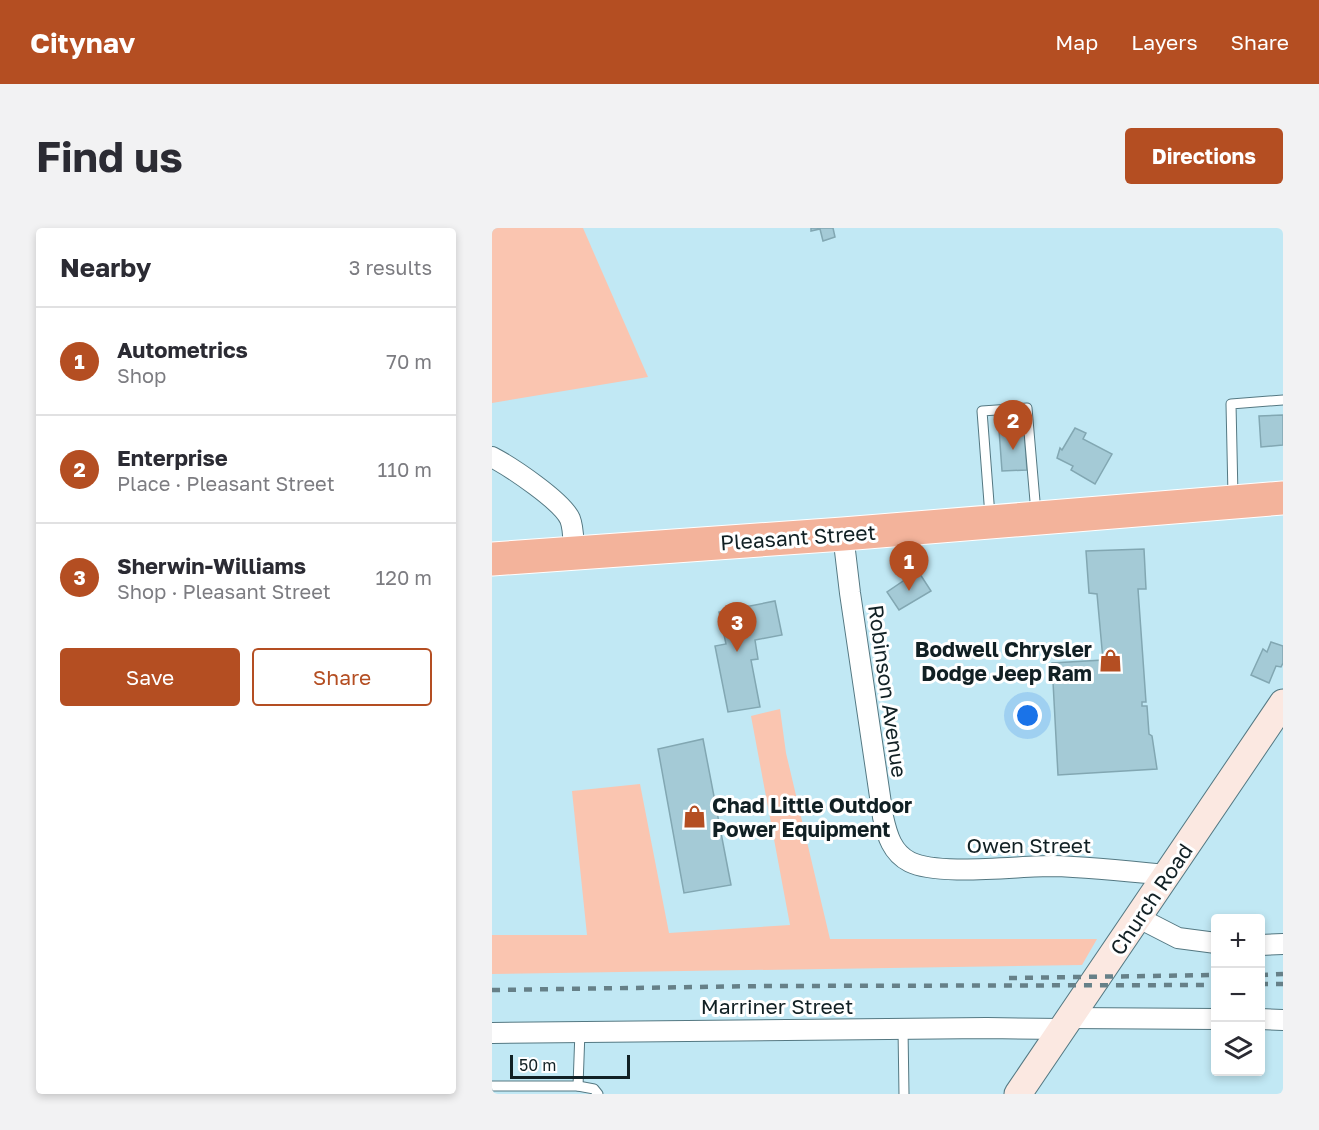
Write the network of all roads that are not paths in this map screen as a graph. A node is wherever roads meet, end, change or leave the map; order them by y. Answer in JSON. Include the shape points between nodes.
{"nodes":[{"id":1,"x":1283,"y":400,"type":"edge"},
{"id":2,"x":492,"y":458,"type":"edge"},
{"id":3,"x":1283,"y":498,"type":"edge"},
{"id":4,"x":1234,"y":502,"type":"junction"},
{"id":5,"x":1037,"y":518,"type":"junction"},
{"id":6,"x":990,"y":522,"type":"junction"},
{"id":7,"x":843,"y":534,"type":"junction"},
{"id":8,"x":574,"y":552,"type":"junction"},
{"id":9,"x":492,"y":559,"type":"edge"},
{"id":10,"x":1283,"y":703,"type":"edge"},
{"id":11,"x":896,"y":852,"type":"joint"},
{"id":12,"x":1166,"y":874,"type":"junction"},
{"id":13,"x":1137,"y":917,"type":"junction"},
{"id":14,"x":1211,"y":942,"type":"edge"},
{"id":15,"x":1283,"y":944,"type":"edge"},
{"id":16,"x":1265,"y":945,"type":"edge"},
{"id":17,"x":1211,"y":1019,"type":"edge"},
{"id":18,"x":1265,"y":1019,"type":"edge"},
{"id":19,"x":1283,"y":1020,"type":"edge"},
{"id":20,"x":1066,"y":1024,"type":"junction"},
{"id":21,"x":903,"y":1029,"type":"junction"},
{"id":22,"x":580,"y":1031,"type":"junction"},
{"id":23,"x":492,"y":1033,"type":"edge"},
{"id":24,"x":492,"y":1086,"type":"edge"},
{"id":25,"x":578,"y":1086,"type":"junction"},
{"id":26,"x":598,"y":1094,"type":"edge"},
{"id":27,"x":904,"y":1094,"type":"edge"},
{"id":28,"x":1018,"y":1094,"type":"edge"}],
"edges":[{"from":1,"to":4,"type":"lane","via":[[1230,404]]},
{"from":2,"to":8,"type":"street","via":[[563,509],[571,522]]},
{"from":3,"to":4,"type":"highway","name":"Pleasant Street"},
{"from":4,"to":5,"type":"highway","name":"Pleasant Street"},
{"from":5,"to":6,"type":"highway","name":"Pleasant Street"},
{"from":5,"to":6,"type":"lane","via":[[1027,408],[982,411]]},
{"from":6,"to":7,"type":"highway","name":"Pleasant Street"},
{"from":7,"to":8,"type":"highway","name":"Pleasant Street"},
{"from":7,"to":11,"type":"street","name":"Robinson Avenue","via":[[883,817]]},
{"from":8,"to":9,"type":"highway","name":"Pleasant Street"},
{"from":10,"to":12,"type":"street","name":"Church Road"},
{"from":11,"to":12,"type":"street","name":"Owen Street","via":[[925,867],[1051,866]]},
{"from":12,"to":13,"type":"street","name":"Church Road"},
{"from":13,"to":14,"type":"street","via":[[1178,938]]},
{"from":13,"to":20,"type":"street","name":"Church Road"},
{"from":15,"to":16,"type":"street"},
{"from":17,"to":20,"type":"street","name":"Marriner Street"},
{"from":18,"to":19,"type":"street"},
{"from":20,"to":21,"type":"street","name":"Marriner Street"},
{"from":20,"to":28,"type":"street","name":"Church Road"},
{"from":21,"to":22,"type":"street","name":"Marriner Street"},
{"from":21,"to":27,"type":"lane"},
{"from":22,"to":23,"type":"street","name":"Marriner Street"},
{"from":22,"to":25,"type":"lane"},
{"from":24,"to":25,"type":"lane"},
{"from":25,"to":26,"type":"lane","via":[[594,1089]]}]}
